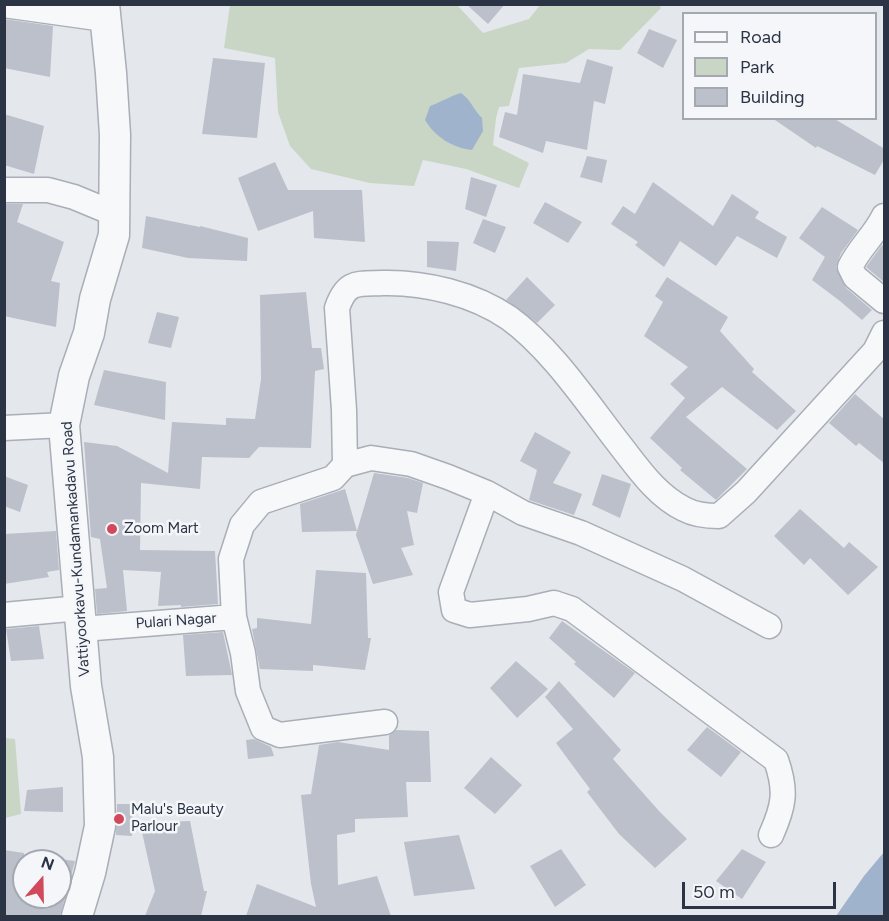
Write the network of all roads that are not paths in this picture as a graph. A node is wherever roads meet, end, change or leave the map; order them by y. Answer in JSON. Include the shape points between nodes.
{"nodes":[{"id":1,"x":4,"y":5,"type":"edge"},
{"id":2,"x":104,"y":12,"type":"edge"},
{"id":3,"x":4,"y":190,"type":"edge"},
{"id":4,"x":115,"y":214,"type":"junction"},
{"id":5,"x":885,"y":216,"type":"edge"},
{"id":6,"x":885,"y":301,"type":"edge"},
{"id":7,"x":881,"y":348,"type":"edge"},
{"id":8,"x":64,"y":425,"type":"junction"},
{"id":9,"x":4,"y":428,"type":"edge"},
{"id":10,"x":345,"y":465,"type":"junction"},
{"id":11,"x":488,"y":493,"type":"junction"},
{"id":12,"x":4,"y":615,"type":"edge"},
{"id":13,"x":234,"y":617,"type":"junction"},
{"id":14,"x":81,"y":618,"type":"junction"},
{"id":15,"x":769,"y":626,"type":"dead end"},
{"id":16,"x":385,"y":722,"type":"dead end"},
{"id":17,"x":771,"y":836,"type":"dead end"},
{"id":18,"x":77,"y":916,"type":"edge"}],
"edges":[{"from":1,"to":2,"type":"street"},
{"from":2,"to":4,"type":"street","name":"Vattiyoorkavu-Kundamankadavu Road","via":[[115,135]]},
{"from":3,"to":4,"type":"street","via":[[48,190]]},
{"from":4,"to":8,"type":"street","name":"Vattiyoorkavu-Kundamankadavu Road","via":[[114,235]]},
{"from":5,"to":6,"type":"street","via":[[850,267],[855,277]]},
{"from":7,"to":10,"type":"street","via":[[746,492],[719,516],[701,515],[682,508],[648,482],[569,379],[510,318],[488,305],[417,284],[354,285],[342,292],[337,308]]},
{"from":8,"to":9,"type":"street"},
{"from":8,"to":14,"type":"street","name":"Vattiyoorkavu-Kundamankadavu Road"},
{"from":10,"to":11,"type":"street","via":[[371,458],[411,464]]},
{"from":10,"to":13,"type":"street","name":"Pulari Nagar","via":[[333,478],[261,502],[242,525],[231,560]]},
{"from":11,"to":15,"type":"street","via":[[523,513],[581,533],[683,579]]},
{"from":11,"to":17,"type":"street","via":[[451,592],[454,610],[470,615],[554,603],[572,609],[776,760],[784,781],[781,813]]},
{"from":12,"to":14,"type":"street","name":"Pulari Nagar"},
{"from":13,"to":14,"type":"street","name":"Pulari Nagar"},
{"from":13,"to":16,"type":"street","via":[[248,691],[263,728],[280,735]]},
{"from":14,"to":18,"type":"street","name":"Vattiyoorkavu-Kundamankadavu Road","via":[[86,686],[98,757],[100,826]]}]}
